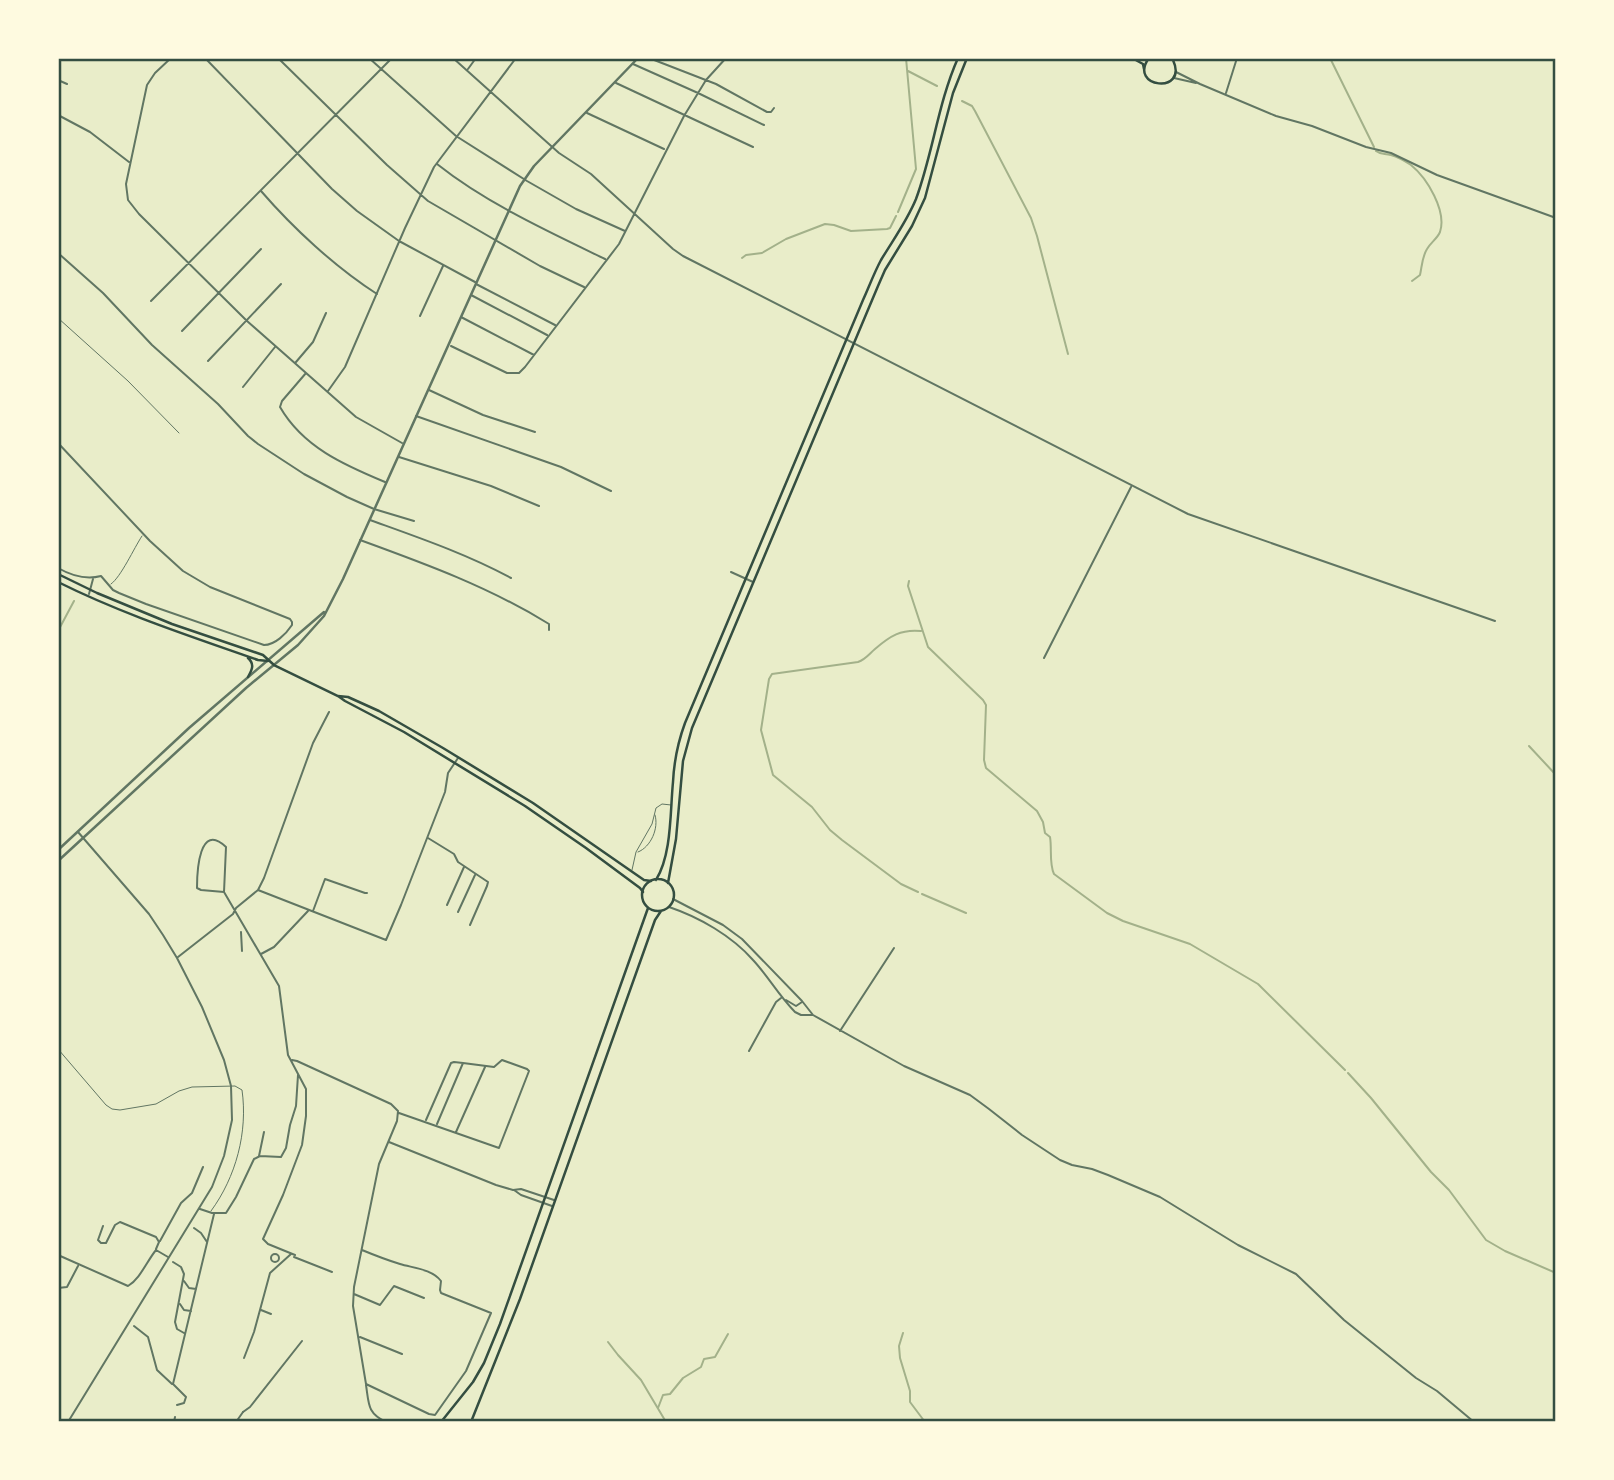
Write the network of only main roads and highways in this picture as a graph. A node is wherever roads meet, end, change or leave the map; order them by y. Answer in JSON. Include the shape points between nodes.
{"nodes":[{"id":1,"x":958,"y":58,"type":"edge"},
{"id":2,"x":967,"y":58,"type":"edge"},
{"id":3,"x":1132,"y":58,"type":"edge"},
{"id":4,"x":1149,"y":58,"type":"edge"},
{"id":5,"x":1171,"y":58,"type":"edge"},
{"id":6,"x":1144,"y":69,"type":"junction"},
{"id":7,"x":58,"y":574,"type":"edge"},
{"id":8,"x":58,"y":582,"type":"edge"},
{"id":9,"x":246,"y":655,"type":"junction"},
{"id":10,"x":268,"y":661,"type":"junction"},
{"id":11,"x":248,"y":677,"type":"road end"},
{"id":12,"x":338,"y":696,"type":"junction"},
{"id":13,"x":656,"y":880,"type":"junction"},
{"id":14,"x":651,"y":881,"type":"junction"},
{"id":15,"x":668,"y":883,"type":"junction"},
{"id":16,"x":643,"y":892,"type":"junction"},
{"id":17,"x":648,"y":908,"type":"junction"},
{"id":18,"x":661,"y":911,"type":"junction"},
{"id":19,"x":441,"y":1422,"type":"edge"},
{"id":20,"x":471,"y":1422,"type":"edge"}],
"edges":[{"from":1,"to":13,"type":"main road","via":[[915,200],[877,269],[682,731],[667,845]]},
{"from":2,"to":15,"type":"main road","via":[[925,198],[885,270],[688,742]]},
{"from":3,"to":6,"type":"main road"},
{"from":4,"to":6,"type":"main road"},
{"from":5,"to":6,"type":"main road","via":[[1175,71],[1165,84],[1148,79]]},
{"from":7,"to":10,"type":"main road"},
{"from":8,"to":9,"type":"main road","via":[[138,617]]},
{"from":9,"to":10,"type":"main road"},
{"from":9,"to":11,"type":"main road","via":[[253,666]]},
{"from":10,"to":12,"type":"main road"},
{"from":12,"to":14,"type":"main road","via":[[379,711],[459,757]]},
{"from":12,"to":16,"type":"main road","via":[[534,812]]},
{"from":13,"to":14,"type":"main road"},
{"from":13,"to":15,"type":"main road"},
{"from":14,"to":16,"type":"main road"},
{"from":15,"to":18,"type":"main road","via":[[673,899]]},
{"from":16,"to":17,"type":"main road"},
{"from":17,"to":18,"type":"main road"},
{"from":17,"to":19,"type":"main road","via":[[500,1324],[471,1385]]},
{"from":18,"to":20,"type":"main road"}]}
